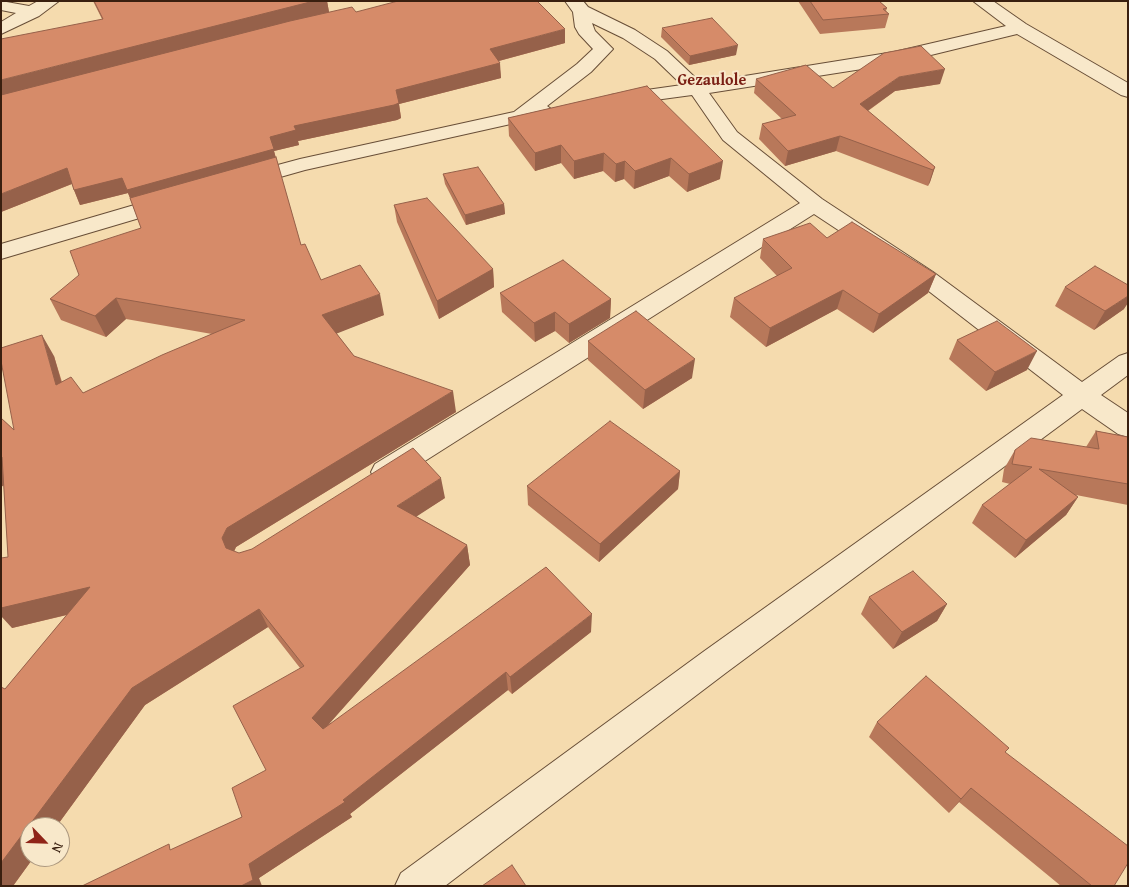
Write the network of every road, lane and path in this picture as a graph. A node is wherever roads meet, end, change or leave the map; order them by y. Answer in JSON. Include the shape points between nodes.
{"nodes":[{"id":1,"x":51,"y":1,"type":"edge"},
{"id":2,"x":981,"y":1,"type":"edge"},
{"id":3,"x":1,"y":5,"type":"edge"},
{"id":4,"x":578,"y":6,"type":"edge"},
{"id":5,"x":33,"y":12,"type":"junction"},
{"id":6,"x":1020,"y":28,"type":"junction"},
{"id":7,"x":1,"y":29,"type":"edge"},
{"id":8,"x":697,"y":90,"type":"junction"},
{"id":9,"x":1128,"y":91,"type":"edge"},
{"id":10,"x":596,"y":102,"type":"edge"},
{"id":11,"x":562,"y":107,"type":"edge"},
{"id":12,"x":521,"y":116,"type":"junction"},
{"id":13,"x":223,"y":187,"type":"edge"},
{"id":14,"x":194,"y":195,"type":"edge"},
{"id":15,"x":814,"y":204,"type":"junction"},
{"id":16,"x":1,"y":252,"type":"edge"},
{"id":17,"x":1128,"y":362,"type":"edge"},
{"id":18,"x":1082,"y":396,"type":"junction"},
{"id":19,"x":1128,"y":427,"type":"edge"},
{"id":20,"x":366,"y":484,"type":"edge"},
{"id":21,"x":414,"y":886,"type":"edge"}],
"edges":[{"from":1,"to":5,"type":"street"},
{"from":2,"to":6,"type":"street"},
{"from":3,"to":5,"type":"street"},
{"from":4,"to":8,"type":"street","via":[[644,42],[661,54]]},
{"from":4,"to":12,"type":"street","via":[[588,34],[604,49]]},
{"from":5,"to":7,"type":"street"},
{"from":6,"to":8,"type":"street","via":[[894,58]]},
{"from":6,"to":9,"type":"street"},
{"from":8,"to":10,"type":"street"},
{"from":8,"to":15,"type":"street","via":[[730,136]]},
{"from":11,"to":12,"type":"street"},
{"from":12,"to":13,"type":"street","via":[[300,166]]},
{"from":14,"to":16,"type":"street"},
{"from":15,"to":18,"type":"street","via":[[925,277]]},
{"from":15,"to":20,"type":"street"},
{"from":17,"to":18,"type":"street"},
{"from":18,"to":19,"type":"street"},
{"from":18,"to":21,"type":"street","via":[[715,662]]}]}
